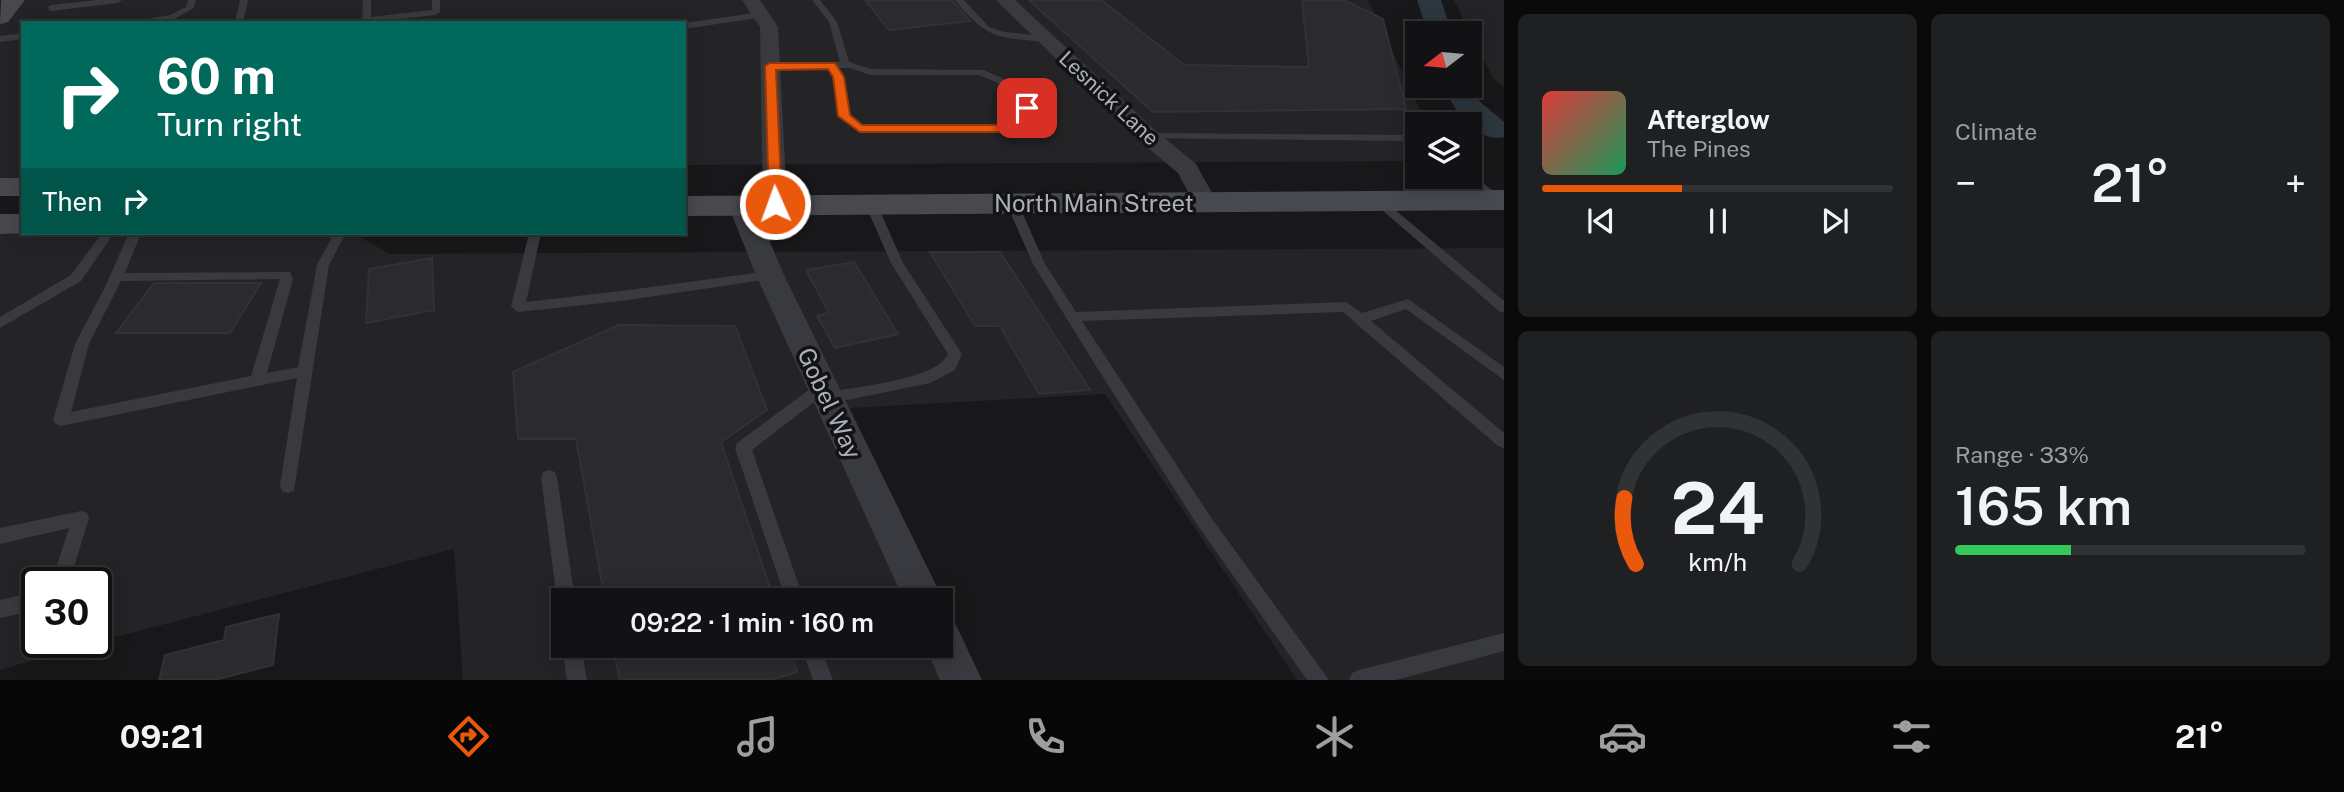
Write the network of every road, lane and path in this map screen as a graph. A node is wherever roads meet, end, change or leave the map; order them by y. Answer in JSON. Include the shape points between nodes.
{"nodes":[{"id":1,"x":13,"y":0,"type":"edge"},
{"id":2,"x":118,"y":0,"type":"edge"},
{"id":3,"x":192,"y":0,"type":"edge"},
{"id":4,"x":244,"y":0,"type":"edge"},
{"id":5,"x":367,"y":0,"type":"edge"},
{"id":6,"x":436,"y":0,"type":"edge"},
{"id":7,"x":816,"y":0,"type":"edge"},
{"id":8,"x":959,"y":0,"type":"edge"},
{"id":9,"x":1005,"y":0,"type":"edge"},
{"id":10,"x":51,"y":8,"type":"dead end"},
{"id":11,"x":756,"y":8,"type":"edge"},
{"id":12,"x":0,"y":17,"type":"edge"},
{"id":13,"x":171,"y":20,"type":"edge"},
{"id":14,"x":239,"y":21,"type":"edge"},
{"id":15,"x":366,"y":21,"type":"edge"},
{"id":16,"x":373,"y":21,"type":"edge"},
{"id":17,"x":686,"y":26,"type":"edge"},
{"id":18,"x":21,"y":36,"type":"edge"},
{"id":19,"x":0,"y":39,"type":"edge"},
{"id":20,"x":1046,"y":39,"type":"junction"},
{"id":21,"x":832,"y":65,"type":"junction"},
{"id":22,"x":845,"y":65,"type":"junction"},
{"id":23,"x":770,"y":66,"type":"junction"},
{"id":24,"x":1148,"y":136,"type":"junction"},
{"id":25,"x":1405,"y":138,"type":"edge"},
{"id":26,"x":1482,"y":186,"type":"edge"},
{"id":27,"x":0,"y":187,"type":"edge"},
{"id":28,"x":21,"y":187,"type":"edge"},
{"id":29,"x":1378,"y":201,"type":"junction"},
{"id":30,"x":1501,"y":201,"type":"edge"},
{"id":31,"x":1205,"y":202,"type":"junction"},
{"id":32,"x":1012,"y":203,"type":"junction"},
{"id":33,"x":775,"y":204,"type":"junction"},
{"id":34,"x":871,"y":204,"type":"junction"},
{"id":35,"x":686,"y":205,"type":"edge"},
{"id":36,"x":741,"y":205,"type":"junction"},
{"id":37,"x":0,"y":224,"type":"edge"},
{"id":38,"x":21,"y":224,"type":"edge"},
{"id":39,"x":107,"y":235,"type":"edge"},
{"id":40,"x":134,"y":235,"type":"edge"},
{"id":41,"x":339,"y":235,"type":"edge"},
{"id":42,"x":535,"y":235,"type":"edge"},
{"id":43,"x":770,"y":275,"type":"junction"},
{"id":44,"x":117,"y":276,"type":"junction"},
{"id":45,"x":1504,"y":308,"type":"edge"},
{"id":46,"x":1074,"y":317,"type":"junction"},
{"id":47,"x":1360,"y":319,"type":"junction"},
{"id":48,"x":0,"y":323,"type":"edge"},
{"id":49,"x":305,"y":371,"type":"junction"},
{"id":50,"x":1504,"y":375,"type":"edge"},
{"id":51,"x":257,"y":382,"type":"junction"},
{"id":52,"x":826,"y":393,"type":"junction"},
{"id":53,"x":1504,"y":443,"type":"edge"},
{"id":54,"x":549,"y":477,"type":"dead end"},
{"id":55,"x":288,"y":486,"type":"dead end"},
{"id":56,"x":0,"y":536,"type":"edge"},
{"id":57,"x":65,"y":567,"type":"edge"},
{"id":58,"x":564,"y":588,"type":"edge"},
{"id":59,"x":792,"y":588,"type":"edge"},
{"id":60,"x":917,"y":588,"type":"edge"},
{"id":61,"x":21,"y":604,"type":"edge"},
{"id":62,"x":0,"y":609,"type":"edge"},
{"id":63,"x":1504,"y":642,"type":"edge"},
{"id":64,"x":574,"y":658,"type":"edge"},
{"id":65,"x":815,"y":658,"type":"edge"},
{"id":66,"x":951,"y":658,"type":"edge"},
{"id":67,"x":577,"y":680,"type":"edge"},
{"id":68,"x":823,"y":680,"type":"edge"},
{"id":69,"x":961,"y":680,"type":"edge"},
{"id":70,"x":1319,"y":680,"type":"edge"},
{"id":71,"x":1359,"y":680,"type":"edge"}],
"edges":[{"from":1,"to":12,"type":"main road"},
{"from":2,"to":10,"type":"lane"},
{"from":3,"to":13,"type":"lane","via":[[190,8]]},
{"from":4,"to":14,"type":"lane"},
{"from":5,"to":15,"type":"lane"},
{"from":6,"to":16,"type":"lane","via":[[436,12]]},
{"from":7,"to":22,"type":"lane","via":[[833,22]]},
{"from":8,"to":20,"type":"lane","via":[[986,29]]},
{"from":9,"to":20,"type":"street","name":"Lesnick Lane"},
{"from":11,"to":17,"type":"lane"},
{"from":11,"to":23,"type":"street","via":[[769,26]]},
{"from":18,"to":19,"type":"lane"},
{"from":20,"to":24,"type":"street","name":"Lesnick Lane"},
{"from":21,"to":22,"type":"lane"},
{"from":21,"to":22,"type":"lane","via":[[844,116],[860,128],[999,129],[1030,117],[1003,82],[981,72],[870,72]]},
{"from":21,"to":23,"type":"lane"},
{"from":23,"to":33,"type":"street"},
{"from":24,"to":25,"type":"lane"},
{"from":24,"to":31,"type":"street","name":"Lesnick Lane","via":[[1188,169]]},
{"from":26,"to":30,"type":"lane"},
{"from":27,"to":28,"type":"main road"},
{"from":29,"to":30,"type":"main road","name":"North Main Street"},
{"from":29,"to":31,"type":"main road","name":"North Main Street"},
{"from":29,"to":45,"type":"lane"},
{"from":31,"to":32,"type":"main road","name":"North Main Street"},
{"from":32,"to":34,"type":"main road","name":"North Main Street"},
{"from":32,"to":46,"type":"lane","via":[[1039,264]]},
{"from":33,"to":34,"type":"main road","name":"North Main Street"},
{"from":33,"to":36,"type":"main road","name":"North Main Street"},
{"from":34,"to":52,"type":"lane","via":[[897,263],[955,354],[950,366],[925,379]]},
{"from":35,"to":36,"type":"main road","name":"North Main Street"},
{"from":36,"to":43,"type":"street","name":"Gobel Way"},
{"from":37,"to":38,"type":"main road"},
{"from":39,"to":48,"type":"lane","via":[[76,278]]},
{"from":40,"to":44,"type":"lane"},
{"from":41,"to":49,"type":"lane","via":[[324,265]]},
{"from":42,"to":43,"type":"lane","via":[[518,306]]},
{"from":43,"to":52,"type":"street","name":"Gobel Way"},
{"from":44,"to":51,"type":"lane","via":[[285,275]]},
{"from":44,"to":51,"type":"lane","via":[[82,344],[61,421]]},
{"from":46,"to":47,"type":"lane","via":[[1346,307]]},
{"from":46,"to":70,"type":"lane","via":[[1204,521]]},
{"from":47,"to":50,"type":"lane","via":[[1408,304]]},
{"from":47,"to":53,"type":"lane"},
{"from":49,"to":51,"type":"lane"},
{"from":49,"to":55,"type":"lane"},
{"from":52,"to":59,"type":"lane","via":[[743,448]]},
{"from":52,"to":60,"type":"street","name":"Gobel Way"},
{"from":54,"to":58,"type":"lane"},
{"from":56,"to":57,"type":"lane","via":[[81,518]]},
{"from":61,"to":62,"type":"lane"},
{"from":63,"to":71,"type":"lane"},
{"from":64,"to":67,"type":"lane"},
{"from":65,"to":68,"type":"lane"},
{"from":66,"to":69,"type":"street"}]}
